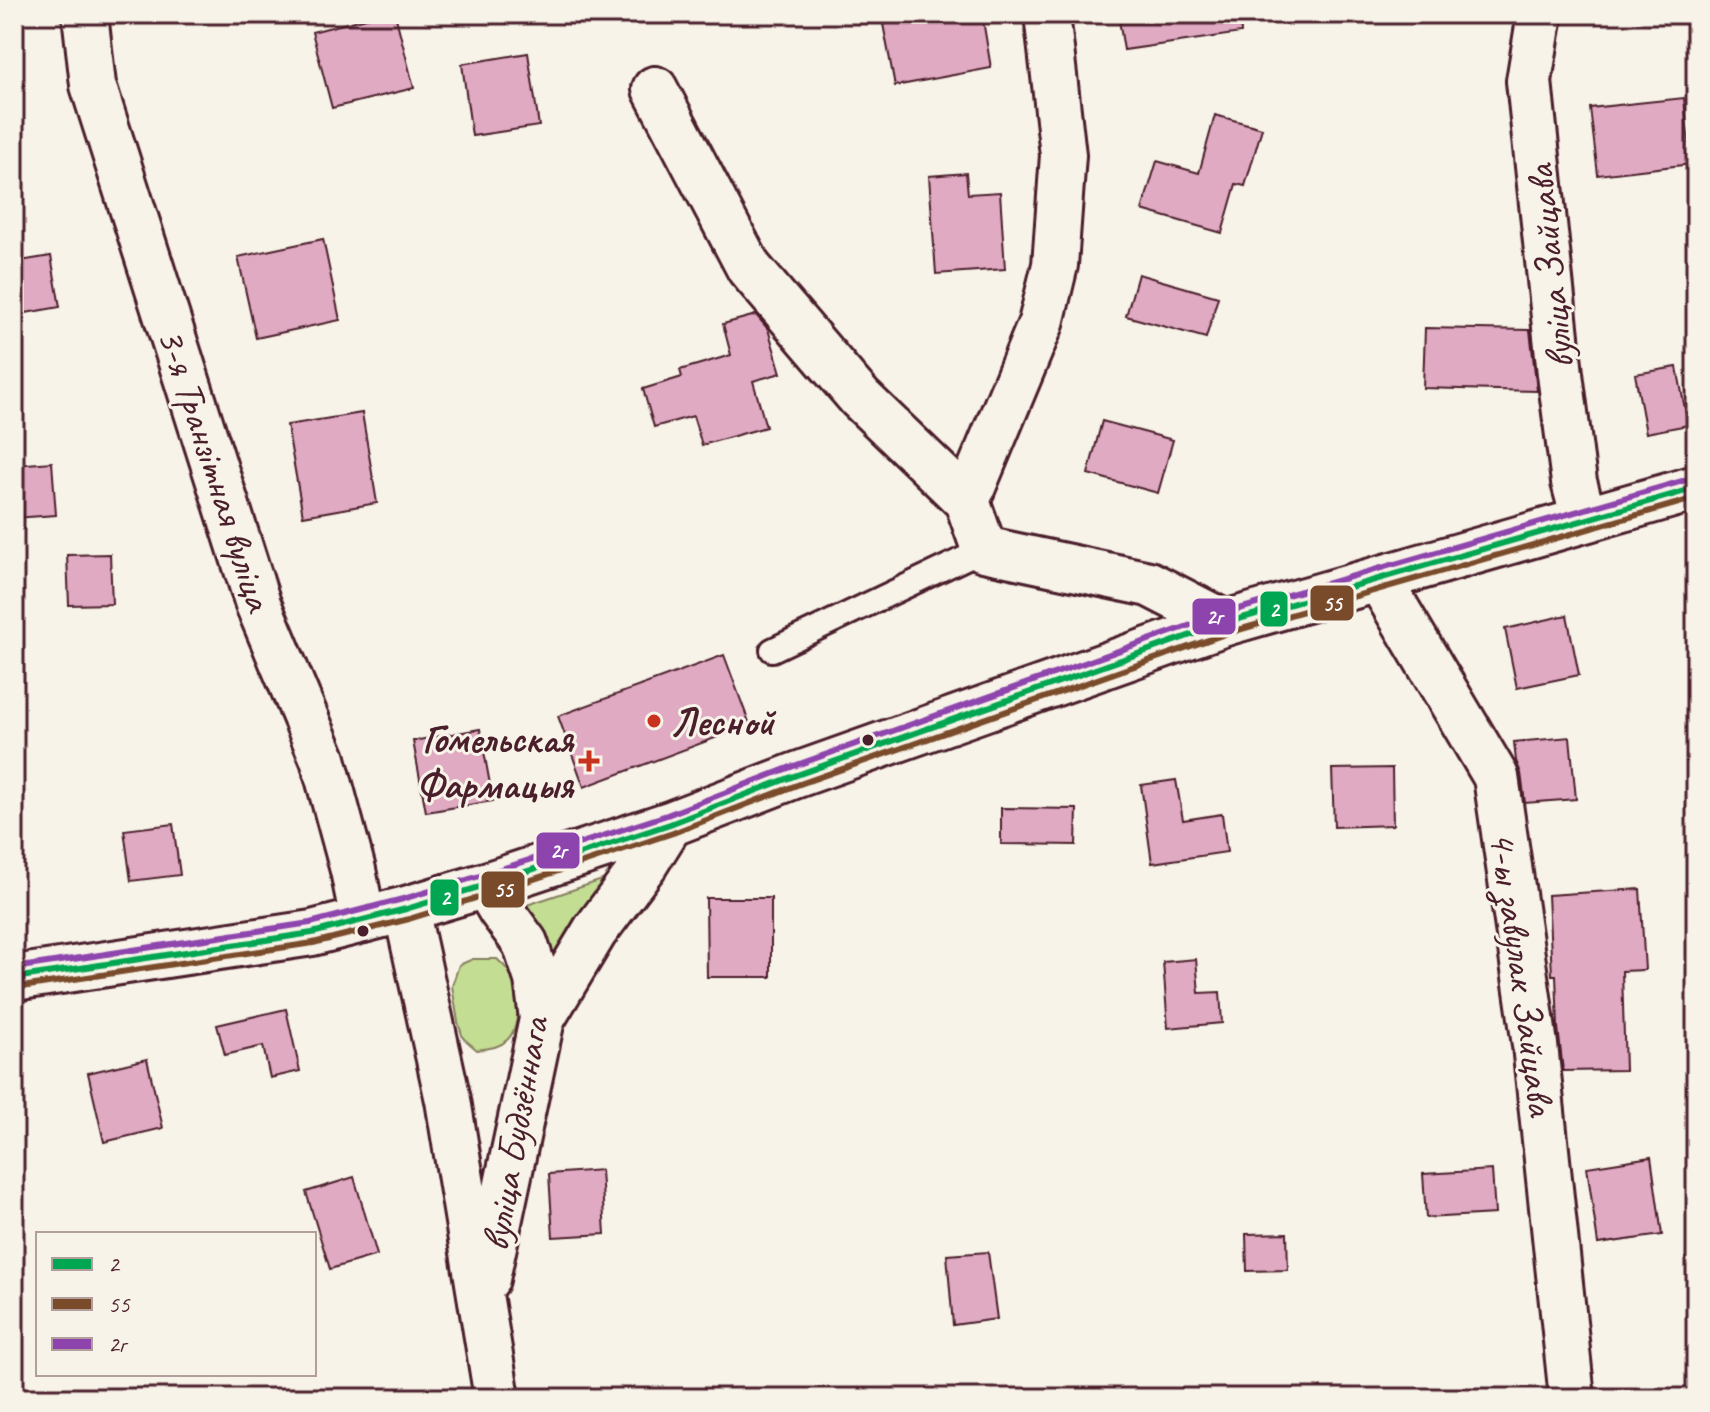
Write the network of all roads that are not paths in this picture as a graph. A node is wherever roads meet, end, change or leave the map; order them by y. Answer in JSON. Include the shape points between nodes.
{"nodes":[{"id":1,"x":85,"y":14,"type":"edge"},
{"id":2,"x":1047,"y":14,"type":"edge"},
{"id":3,"x":1540,"y":14,"type":"edge"},
{"id":4,"x":655,"y":89,"type":"dead end"},
{"id":5,"x":1696,"y":488,"type":"edge"},
{"id":6,"x":967,"y":501,"type":"junction"},
{"id":7,"x":1584,"y":519,"type":"junction"},
{"id":8,"x":984,"y":549,"type":"junction"},
{"id":9,"x":1379,"y":579,"type":"junction"},
{"id":10,"x":1225,"y":623,"type":"junction"},
{"id":11,"x":772,"y":650,"type":"dead end"},
{"id":12,"x":670,"y":824,"type":"junction"},
{"id":13,"x":486,"y":885,"type":"junction"},
{"id":14,"x":406,"y":909,"type":"junction"},
{"id":15,"x":363,"y":920,"type":"junction"},
{"id":16,"x":14,"y":978,"type":"edge"},
{"id":17,"x":542,"y":1019,"type":"junction"},
{"id":18,"x":482,"y":1301,"type":"junction"},
{"id":19,"x":497,"y":1398,"type":"edge"},
{"id":20,"x":1572,"y":1398,"type":"edge"}],
"edges":[{"from":1,"to":15,"type":"street","name":"3-я Транзітная вуліца","via":[[93,85],[258,604],[323,759]]},
{"from":2,"to":6,"type":"street","via":[[1063,155],[1055,265],[1041,323]]},
{"from":3,"to":7,"type":"street","name":"вуліца Зайцава","via":[[1529,81],[1560,374]]},
{"from":4,"to":6,"type":"street","via":[[749,268],[860,398]]},
{"from":5,"to":7,"type":"street"},
{"from":6,"to":8,"type":"street"},
{"from":7,"to":9,"type":"street"},
{"from":8,"to":10,"type":"street","via":[[1149,584]]},
{"from":8,"to":11,"type":"lane"},
{"from":9,"to":10,"type":"street"},
{"from":9,"to":20,"type":"street","name":"4-ы завулак Зайцава","via":[[1496,777],[1535,1045]]},
{"from":10,"to":12,"type":"street"},
{"from":12,"to":13,"type":"street"},
{"from":12,"to":17,"type":"street"},
{"from":13,"to":14,"type":"street"},
{"from":13,"to":17,"type":"street","name":"вуліца Будзённага","via":[[525,943]]},
{"from":14,"to":15,"type":"street"},
{"from":14,"to":18,"type":"street","name":"вуліца Будзённага","via":[[448,1100]]},
{"from":15,"to":16,"type":"street","via":[[312,933]]},
{"from":17,"to":18,"type":"street","name":"вуліца Будзённага"},
{"from":18,"to":19,"type":"street","name":"вуліца Будзённага"}]}
